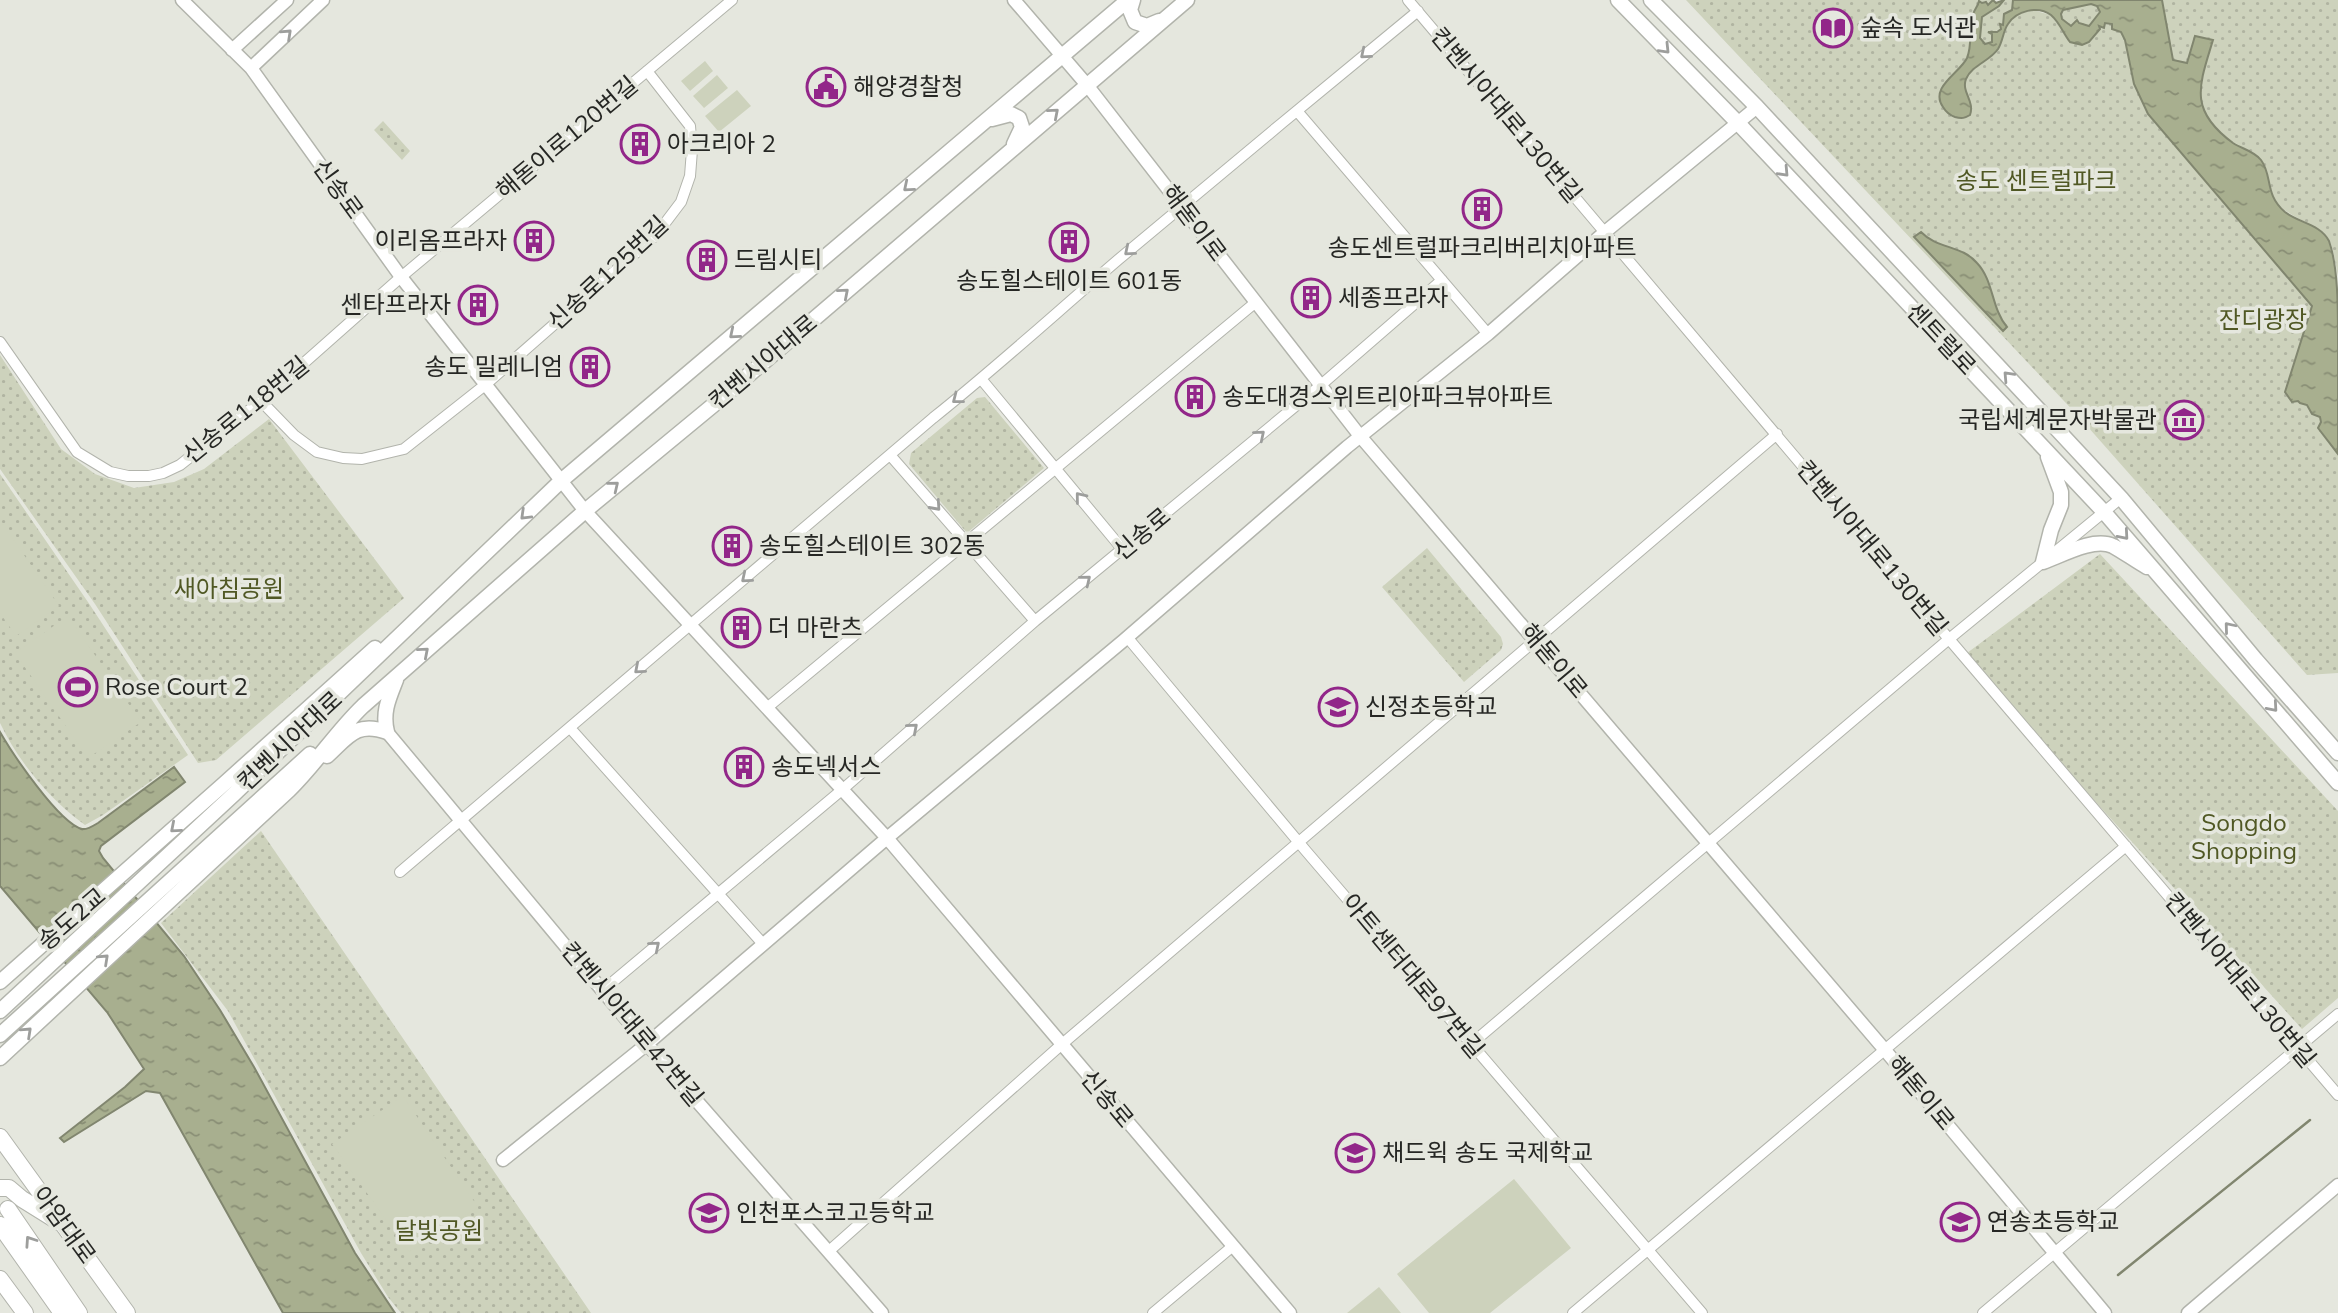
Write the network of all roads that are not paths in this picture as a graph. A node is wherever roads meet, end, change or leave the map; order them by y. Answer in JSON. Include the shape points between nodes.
{"nodes":[{"id":1,"x":182,"y":0,"type":"edge"},
{"id":2,"x":287,"y":0,"type":"edge"},
{"id":3,"x":323,"y":0,"type":"edge"},
{"id":4,"x":733,"y":0,"type":"edge"},
{"id":5,"x":1014,"y":0,"type":"edge"},
{"id":6,"x":1128,"y":0,"type":"edge"},
{"id":7,"x":1133,"y":0,"type":"edge"},
{"id":8,"x":1187,"y":0,"type":"edge"},
{"id":9,"x":1408,"y":0,"type":"edge"},
{"id":10,"x":1618,"y":0,"type":"edge"},
{"id":11,"x":1651,"y":0,"type":"edge"},
{"id":12,"x":1418,"y":11,"type":"junction"},
{"id":13,"x":1169,"y":15,"type":"junction"},
{"id":14,"x":232,"y":50,"type":"junction"},
{"id":15,"x":1063,"y":55,"type":"junction"},
{"id":16,"x":251,"y":68,"type":"junction"},
{"id":17,"x":647,"y":71,"type":"junction"},
{"id":18,"x":1087,"y":85,"type":"junction"},
{"id":19,"x":1757,"y":107,"type":"junction"},
{"id":20,"x":1297,"y":111,"type":"junction"},
{"id":21,"x":1738,"y":123,"type":"junction"},
{"id":22,"x":982,"y":124,"type":"junction"},
{"id":23,"x":1005,"y":155,"type":"junction"},
{"id":24,"x":1181,"y":207,"type":"junction"},
{"id":25,"x":1605,"y":232,"type":"junction"},
{"id":26,"x":401,"y":277,"type":"junction"},
{"id":27,"x":1441,"y":280,"type":"junction"},
{"id":28,"x":1255,"y":302,"type":"junction"},
{"id":29,"x":1488,"y":334,"type":"junction"},
{"id":30,"x":0,"y":342,"type":"edge"},
{"id":31,"x":982,"y":380,"type":"junction"},
{"id":32,"x":485,"y":385,"type":"junction"},
{"id":33,"x":1321,"y":385,"type":"junction"},
{"id":34,"x":261,"y":401,"type":"junction"},
{"id":35,"x":1777,"y":434,"type":"junction"},
{"id":36,"x":1360,"y":436,"type":"junction"},
{"id":37,"x":2045,"y":449,"type":"junction"},
{"id":38,"x":890,"y":455,"type":"junction"},
{"id":39,"x":1056,"y":468,"type":"junction"},
{"id":40,"x":562,"y":480,"type":"junction"},
{"id":41,"x":2121,"y":498,"type":"junction"},
{"id":42,"x":585,"y":511,"type":"junction"},
{"id":43,"x":2104,"y":512,"type":"junction"},
{"id":44,"x":967,"y":542,"type":"junction"},
{"id":45,"x":1123,"y":550,"type":"junction"},
{"id":46,"x":2043,"y":562,"type":"junction"},
{"id":47,"x":2158,"y":574,"type":"junction"},
{"id":48,"x":1035,"y":621,"type":"junction"},
{"id":49,"x":691,"y":625,"type":"junction"},
{"id":50,"x":1127,"y":637,"type":"junction"},
{"id":51,"x":1535,"y":639,"type":"junction"},
{"id":52,"x":1949,"y":639,"type":"junction"},
{"id":53,"x":397,"y":677,"type":"junction"},
{"id":54,"x":768,"y":707,"type":"junction"},
{"id":55,"x":341,"y":727,"type":"junction"},
{"id":56,"x":570,"y":728,"type":"junction"},
{"id":57,"x":387,"y":732,"type":"junction"},
{"id":58,"x":2338,"y":752,"type":"edge"},
{"id":59,"x":2338,"y":783,"type":"edge"},
{"id":60,"x":292,"y":787,"type":"junction"},
{"id":61,"x":229,"y":789,"type":"junction"},
{"id":62,"x":843,"y":789,"type":"junction"},
{"id":63,"x":251,"y":815,"type":"junction"},
{"id":64,"x":460,"y":822,"type":"junction"},
{"id":65,"x":887,"y":838,"type":"junction"},
{"id":66,"x":1299,"y":843,"type":"junction"},
{"id":67,"x":1709,"y":843,"type":"junction"},
{"id":68,"x":2126,"y":846,"type":"junction"},
{"id":69,"x":400,"y":872,"type":"dead end"},
{"id":70,"x":124,"y":873,"type":"joint"},
{"id":71,"x":134,"y":887,"type":"joint"},
{"id":72,"x":719,"y":893,"type":"junction"},
{"id":73,"x":153,"y":906,"type":"joint"},
{"id":74,"x":763,"y":944,"type":"junction"},
{"id":75,"x":0,"y":982,"type":"edge"},
{"id":76,"x":603,"y":990,"type":"junction"},
{"id":77,"x":51,"y":1000,"type":"junction"},
{"id":78,"x":0,"y":1011,"type":"edge"},
{"id":79,"x":2338,"y":1014,"type":"edge"},
{"id":80,"x":0,"y":1035,"type":"edge"},
{"id":81,"x":647,"y":1044,"type":"junction"},
{"id":82,"x":1061,"y":1045,"type":"junction"},
{"id":83,"x":1470,"y":1045,"type":"junction"},
{"id":84,"x":2298,"y":1046,"type":"junction"},
{"id":85,"x":1884,"y":1049,"type":"junction"},
{"id":86,"x":0,"y":1058,"type":"edge"},
{"id":87,"x":2338,"y":1095,"type":"edge"},
{"id":88,"x":0,"y":1130,"type":"edge"},
{"id":89,"x":3,"y":1147,"type":"edge"},
{"id":90,"x":503,"y":1160,"type":"dead end"},
{"id":91,"x":2338,"y":1185,"type":"edge"},
{"id":92,"x":0,"y":1188,"type":"edge"},
{"id":93,"x":8,"y":1209,"type":"dead end"},
{"id":94,"x":0,"y":1225,"type":"edge"},
{"id":95,"x":64,"y":1225,"type":"junction"},
{"id":96,"x":1233,"y":1246,"type":"junction"},
{"id":97,"x":1649,"y":1250,"type":"junction"},
{"id":98,"x":829,"y":1251,"type":"junction"},
{"id":99,"x":2054,"y":1251,"type":"junction"},
{"id":100,"x":20,"y":1253,"type":"junction"},
{"id":101,"x":48,"y":1268,"type":"junction"},
{"id":102,"x":0,"y":1279,"type":"edge"},
{"id":103,"x":25,"y":1313,"type":"edge"},
{"id":104,"x":50,"y":1313,"type":"edge"},
{"id":105,"x":62,"y":1313,"type":"edge"},
{"id":106,"x":79,"y":1313,"type":"edge"},
{"id":107,"x":85,"y":1313,"type":"edge"},
{"id":108,"x":127,"y":1313,"type":"edge"},
{"id":109,"x":882,"y":1313,"type":"edge"},
{"id":110,"x":1153,"y":1313,"type":"edge"},
{"id":111,"x":1290,"y":1313,"type":"edge"},
{"id":112,"x":1573,"y":1313,"type":"edge"},
{"id":113,"x":1702,"y":1313,"type":"edge"},
{"id":114,"x":1983,"y":1313,"type":"edge"},
{"id":115,"x":2105,"y":1313,"type":"edge"},
{"id":116,"x":2189,"y":1313,"type":"edge"}],
"edges":[{"from":1,"to":14,"type":"street","name":"신송로"},
{"from":2,"to":14,"type":"street"},
{"from":16,"to":3,"type":"street","one_way":true},
{"from":4,"to":17,"type":"street","name":"해돋이로120번길"},
{"from":5,"to":15,"type":"street","name":"해돋이로"},
{"from":6,"to":15,"type":"main road","name":"컨벤시아대로"},
{"from":7,"to":13,"type":"main road","via":[[1130,10],[1139,25]]},
{"from":8,"to":13,"type":"main road","name":"컨벤시아대로"},
{"from":9,"to":12,"type":"street","name":"컨벤시아대로130번길"},
{"from":10,"to":21,"type":"main road","name":"센트럴로","one_way":true},
{"from":11,"to":19,"type":"main road","name":"센트럴로"},
{"from":12,"to":20,"type":"street","one_way":true},
{"from":12,"to":25,"type":"street","name":"컨벤시아대로130번길"},
{"from":13,"to":18,"type":"main road","name":"컨벤시아대로"},
{"from":14,"to":16,"type":"street","name":"신송로"},
{"from":15,"to":18,"type":"street","name":"해돋이로"},
{"from":15,"to":22,"type":"main road","name":"컨벤시아대로"},
{"from":16,"to":26,"type":"street","name":"신송로"},
{"from":17,"to":26,"type":"street","name":"해돋이로120번길"},
{"from":17,"to":32,"type":"street","name":"신송로125번길","via":[[690,126],[690,176],[681,202],[656,234]]},
{"from":23,"to":18,"type":"main road","name":"컨벤시아대로","one_way":true},
{"from":18,"to":24,"type":"street","name":"해돋이로"},
{"from":19,"to":21,"type":"street"},
{"from":41,"to":19,"type":"main road","name":"센트럴로","one_way":true},
{"from":20,"to":24,"type":"street"},
{"from":20,"to":27,"type":"street"},
{"from":21,"to":25,"type":"street"},
{"from":21,"to":37,"type":"main road","name":"센트럴로","one_way":true},
{"from":22,"to":23,"type":"main road","via":[[1011,114],[1021,120],[1018,137]]},
{"from":22,"to":40,"type":"main road","name":"컨벤시아대로","one_way":true},
{"from":42,"to":23,"type":"main road","name":"컨벤시아대로","one_way":true},
{"from":24,"to":28,"type":"street","name":"해돋이로"},
{"from":24,"to":31,"type":"street","one_way":true},
{"from":25,"to":29,"type":"street"},
{"from":25,"to":35,"type":"street","name":"컨벤시아대로130번길"},
{"from":26,"to":32,"type":"street","name":"신송로"},
{"from":26,"to":34,"type":"street","name":"신송로118번길"},
{"from":27,"to":29,"type":"street"},
{"from":27,"to":33,"type":"street","name":"신송로"},
{"from":28,"to":33,"type":"street","name":"해돋이로"},
{"from":28,"to":39,"type":"street"},
{"from":29,"to":36,"type":"street"},
{"from":30,"to":34,"type":"street","name":"신송로118번길","via":[[77,452],[128,476],[163,473],[180,464]]},
{"from":31,"to":38,"type":"street","one_way":true},
{"from":31,"to":39,"type":"street"},
{"from":32,"to":34,"type":"street","via":[[404,449],[362,459],[317,452]]},
{"from":32,"to":40,"type":"street","name":"신송로"},
{"from":33,"to":36,"type":"street","name":"해돋이로"},
{"from":45,"to":33,"type":"street","name":"신송로","one_way":true},
{"from":35,"to":51,"type":"street"},
{"from":35,"to":52,"type":"street","name":"컨벤시아대로130번길"},
{"from":36,"to":50,"type":"street"},
{"from":36,"to":51,"type":"street","name":"해돋이로"},
{"from":37,"to":43,"type":"main road","name":"센트럴로"},
{"from":37,"to":46,"type":"main road","via":[[2057,478],[2061,505]]},
{"from":38,"to":44,"type":"street","one_way":true},
{"from":38,"to":49,"type":"street","one_way":true},
{"from":39,"to":44,"type":"street"},
{"from":45,"to":39,"type":"street","one_way":true},
{"from":40,"to":42,"type":"street","name":"신송로"},
{"from":40,"to":61,"type":"main road","name":"컨벤시아대로","one_way":true},
{"from":41,"to":43,"type":"street"},
{"from":58,"to":41,"type":"main road","name":"센트럴로","one_way":true},
{"from":42,"to":49,"type":"street","name":"신송로"},
{"from":53,"to":42,"type":"main road","name":"컨벤시아대로","one_way":true},
{"from":43,"to":46,"type":"street"},
{"from":43,"to":47,"type":"main road","name":"센트럴로","one_way":true},
{"from":44,"to":48,"type":"street"},
{"from":44,"to":54,"type":"street"},
{"from":48,"to":45,"type":"street","name":"신송로","one_way":true},
{"from":46,"to":47,"type":"main road","via":[[2101,543]]},
{"from":46,"to":52,"type":"street"},
{"from":47,"to":59,"type":"main road","name":"센트럴로","one_way":true},
{"from":62,"to":48,"type":"street","name":"신송로","one_way":true},
{"from":49,"to":54,"type":"street","name":"신송로"},
{"from":49,"to":56,"type":"street","one_way":true},
{"from":50,"to":65,"type":"street"},
{"from":50,"to":66,"type":"street","name":"아트센터대로97번길"},
{"from":51,"to":66,"type":"street"},
{"from":51,"to":67,"type":"street","name":"해돋이로"},
{"from":52,"to":67,"type":"street"},
{"from":52,"to":68,"type":"street","name":"컨벤시아대로130번길"},
{"from":53,"to":55,"type":"main road","name":"컨벤시아대로"},
{"from":53,"to":57,"type":"main road","via":[[386,705]]},
{"from":54,"to":62,"type":"street","name":"신송로"},
{"from":55,"to":60,"type":"main road","name":"컨벤시아대로"},
{"from":55,"to":63,"type":"main road","name":"컨벤시아대로"},
{"from":56,"to":64,"type":"street"},
{"from":56,"to":72,"type":"street"},
{"from":57,"to":60,"type":"main road","via":[[374,727],[356,730]]},
{"from":57,"to":64,"type":"street","name":"컨벤시아대로42번길"},
{"from":60,"to":63,"type":"main road","name":"컨벤시아대로"},
{"from":61,"to":70,"type":"main road","name":"컨벤시아대로","one_way":true},
{"from":61,"to":71,"type":"main road","name":"컨벤시아대로"},
{"from":62,"to":65,"type":"street","name":"신송로"},
{"from":62,"to":72,"type":"street"},
{"from":63,"to":73,"type":"main road","name":"컨벤시아대로"},
{"from":64,"to":69,"type":"street"},
{"from":64,"to":76,"type":"street","name":"컨벤시아대로42번길"},
{"from":65,"to":74,"type":"street"},
{"from":65,"to":82,"type":"street","name":"신송로"},
{"from":66,"to":82,"type":"street"},
{"from":66,"to":83,"type":"street","name":"아트센터대로97번길"},
{"from":67,"to":83,"type":"street"},
{"from":67,"to":85,"type":"street","name":"해돋이로"},
{"from":68,"to":84,"type":"street","name":"컨벤시아대로130번길"},
{"from":68,"to":85,"type":"street"},
{"from":70,"to":75,"type":"main road","name":"송도2교"},
{"from":71,"to":78,"type":"main road","name":"송도2교"},
{"from":72,"to":74,"type":"street"},
{"from":76,"to":72,"type":"street","one_way":true},
{"from":77,"to":73,"type":"main road","name":"송도2교","one_way":true},
{"from":74,"to":81,"type":"street"},
{"from":76,"to":81,"type":"street","name":"컨벤시아대로42번길"},
{"from":77,"to":80,"type":"main road"},
{"from":86,"to":77,"type":"main road","one_way":true},
{"from":79,"to":84,"type":"street"},
{"from":81,"to":90,"type":"street"},
{"from":81,"to":98,"type":"street","name":"컨벤시아대로42번길"},
{"from":82,"to":96,"type":"street","name":"신송로"},
{"from":82,"to":98,"type":"street"},
{"from":83,"to":97,"type":"street","name":"아트센터대로97번길"},
{"from":84,"to":87,"type":"street","name":"컨벤시아대로130번길"},
{"from":84,"to":99,"type":"street"},
{"from":85,"to":97,"type":"street"},
{"from":85,"to":99,"type":"street","name":"해돋이로"},
{"from":88,"to":89,"type":"main road","name":"아암대로"},
{"from":89,"to":95,"type":"main road","name":"아암대로"},
{"from":91,"to":116,"type":"street"},
{"from":92,"to":95,"type":"main road","via":[[9,1188]]},
{"from":101,"to":93,"type":"main road","name":"아암대로","one_way":true},
{"from":94,"to":100,"type":"main road"},
{"from":95,"to":108,"type":"main road","name":"아암대로"},
{"from":96,"to":110,"type":"street"},
{"from":96,"to":111,"type":"street","name":"신송로"},
{"from":97,"to":112,"type":"street"},
{"from":97,"to":113,"type":"street","name":"아트센터대로97번길"},
{"from":98,"to":109,"type":"street","name":"컨벤시아대로42번길"},
{"from":99,"to":114,"type":"street"},
{"from":99,"to":115,"type":"street","name":"해돋이로"},
{"from":100,"to":104,"type":"main road"},
{"from":100,"to":105,"type":"main road"},
{"from":101,"to":106,"type":"main road","name":"아암대로"},
{"from":101,"to":107,"type":"main road"},
{"from":102,"to":103,"type":"main road"}]}
